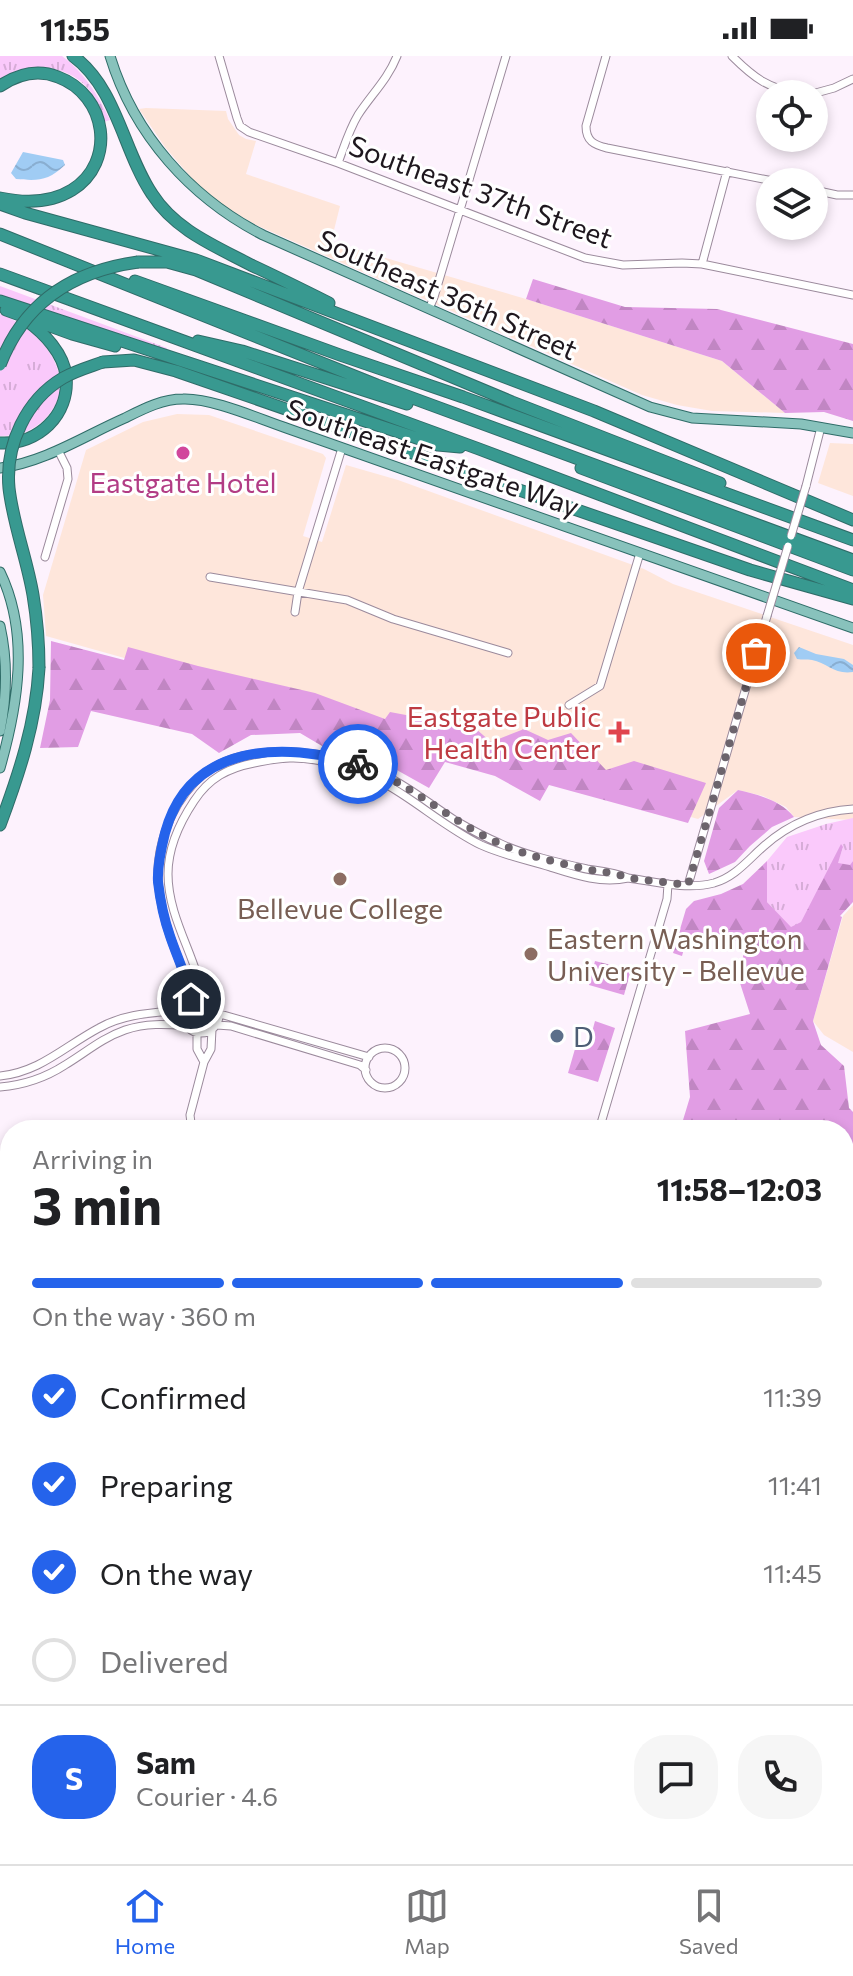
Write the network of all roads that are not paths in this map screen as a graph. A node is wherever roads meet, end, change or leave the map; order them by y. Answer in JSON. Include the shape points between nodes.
{"nodes":[{"id":1,"x":73,"y":56,"type":"edge"},
{"id":2,"x":110,"y":56,"type":"edge"},
{"id":3,"x":219,"y":56,"type":"edge"},
{"id":4,"x":397,"y":56,"type":"edge"},
{"id":5,"x":506,"y":56,"type":"edge"},
{"id":6,"x":606,"y":56,"type":"edge"},
{"id":7,"x":732,"y":56,"type":"edge"},
{"id":8,"x":853,"y":79,"type":"edge"},
{"id":9,"x":759,"y":80,"type":"edge"},
{"id":10,"x":0,"y":86,"type":"edge"},
{"id":11,"x":828,"y":90,"type":"edge"},
{"id":12,"x":338,"y":163,"type":"junction"},
{"id":13,"x":727,"y":171,"type":"junction"},
{"id":14,"x":756,"y":177,"type":"edge"},
{"id":15,"x":828,"y":193,"type":"edge"},
{"id":16,"x":853,"y":195,"type":"edge"},
{"id":17,"x":0,"y":198,"type":"edge"},
{"id":18,"x":0,"y":204,"type":"edge"},
{"id":19,"x":461,"y":210,"type":"junction"},
{"id":20,"x":0,"y":233,"type":"edge"},
{"id":21,"x":702,"y":264,"type":"junction"},
{"id":22,"x":0,"y":274,"type":"edge"},
{"id":23,"x":853,"y":295,"type":"edge"},
{"id":24,"x":0,"y":301,"type":"edge"},
{"id":25,"x":4,"y":309,"type":"edge"},
{"id":26,"x":429,"y":309,"type":"junction"},
{"id":27,"x":383,"y":330,"type":"junction"},
{"id":28,"x":173,"y":338,"type":"junction"},
{"id":29,"x":0,"y":365,"type":"edge"},
{"id":30,"x":235,"y":379,"type":"junction"},
{"id":31,"x":821,"y":427,"type":"junction"},
{"id":32,"x":853,"y":433,"type":"edge"},
{"id":33,"x":0,"y":443,"type":"edge"},
{"id":34,"x":342,"y":448,"type":"junction"},
{"id":35,"x":479,"y":449,"type":"junction"},
{"id":36,"x":58,"y":450,"type":"junction"},
{"id":37,"x":0,"y":468,"type":"edge"},
{"id":38,"x":853,"y":520,"type":"edge"},
{"id":39,"x":766,"y":532,"type":"junction"},
{"id":40,"x":853,"y":539,"type":"edge"},
{"id":41,"x":789,"y":541,"type":"junction"},
{"id":42,"x":640,"y":553,"type":"junction"},
{"id":43,"x":45,"y":557,"type":"dead end"},
{"id":44,"x":850,"y":564,"type":"edge"},
{"id":45,"x":0,"y":572,"type":"edge"},
{"id":46,"x":210,"y":577,"type":"dead end"},
{"id":47,"x":853,"y":590,"type":"edge"},
{"id":48,"x":298,"y":592,"type":"junction"},
{"id":49,"x":853,"y":599,"type":"edge"},
{"id":50,"x":295,"y":612,"type":"dead end"},
{"id":51,"x":0,"y":626,"type":"edge"},
{"id":52,"x":853,"y":628,"type":"edge"},
{"id":53,"x":508,"y":653,"type":"dead end"},
{"id":54,"x":569,"y":705,"type":"dead end"},
{"id":55,"x":0,"y":731,"type":"edge"},
{"id":56,"x":0,"y":768,"type":"edge"},
{"id":57,"x":853,"y":809,"type":"edge"},
{"id":58,"x":0,"y":825,"type":"edge"},
{"id":59,"x":628,"y":878,"type":"junction"},
{"id":60,"x":668,"y":884,"type":"junction"},
{"id":61,"x":688,"y":885,"type":"junction"},
{"id":62,"x":203,"y":996,"type":"junction"},
{"id":63,"x":191,"y":999,"type":"junction"},
{"id":64,"x":184,"y":1010,"type":"junction"},
{"id":65,"x":220,"y":1014,"type":"junction"},
{"id":66,"x":187,"y":1026,"type":"junction"},
{"id":67,"x":214,"y":1027,"type":"junction"},
{"id":68,"x":197,"y":1032,"type":"junction"},
{"id":69,"x":369,"y":1057,"type":"junction"},
{"id":70,"x":204,"y":1062,"type":"junction"},
{"id":71,"x":366,"y":1070,"type":"junction"},
{"id":72,"x":0,"y":1076,"type":"edge"},
{"id":73,"x":0,"y":1087,"type":"edge"},
{"id":74,"x":192,"y":1120,"type":"edge"},
{"id":75,"x":602,"y":1120,"type":"edge"}],
"edges":[{"from":1,"to":27,"type":"highway","via":[[101,89],[142,178],[170,217],[206,242]]},
{"from":2,"to":26,"type":"main road","name":"Southeast 36th Street","via":[[145,131],[208,201],[263,235]]},
{"from":3,"to":12,"type":"street","name":"Southeast 37th Street","via":[[240,126]]},
{"from":4,"to":12,"type":"street","via":[[351,128]]},
{"from":5,"to":19,"type":"street"},
{"from":6,"to":13,"type":"street","via":[[586,126],[589,140]]},
{"from":7,"to":9,"type":"street"},
{"from":8,"to":11,"type":"street"},
{"from":10,"to":17,"type":"highway","via":[[35,73],[61,78],[92,103],[101,132],[91,171],[71,190],[35,201]]},
{"from":12,"to":19,"type":"street","name":"Southeast 37th Street"},
{"from":13,"to":14,"type":"street"},
{"from":13,"to":21,"type":"street"},
{"from":15,"to":16,"type":"street"},
{"from":18,"to":27,"type":"highway","via":[[182,255]]},
{"from":19,"to":21,"type":"street","name":"Southeast 37th Street","via":[[585,258],[623,265]]},
{"from":19,"to":26,"type":"street"},
{"from":20,"to":39,"type":"highway","via":[[377,385]]},
{"from":20,"to":40,"type":"highway"},
{"from":21,"to":23,"type":"street","name":"Southeast 37th Street"},
{"from":22,"to":28,"type":"highway"},
{"from":24,"to":30,"type":"highway"},
{"from":25,"to":30,"type":"highway","via":[[72,334]]},
{"from":25,"to":33,"type":"highway","via":[[35,327],[55,349],[65,369],[65,389],[59,411],[43,431],[21,442]]},
{"from":26,"to":31,"type":"main road","name":"Southeast 36th Street","via":[[669,413]]},
{"from":27,"to":38,"type":"highway","via":[[607,416]]},
{"from":28,"to":35,"type":"highway"},
{"from":28,"to":39,"type":"highway","via":[[242,351],[394,399]]},
{"from":29,"to":40,"type":"highway","bridge":true,"via":[[27,317],[58,290],[90,272],[117,265],[167,262]]},
{"from":30,"to":35,"type":"highway","via":[[438,445]]},
{"from":31,"to":32,"type":"main road","name":"Southeast 36th Street"},
{"from":31,"to":41,"type":"street","bridge":true},
{"from":34,"to":36,"type":"main road","name":"Southeast Eastgate Way","via":[[217,405],[182,399],[149,406]]},
{"from":34,"to":42,"type":"main road","name":"Southeast Eastgate Way"},
{"from":34,"to":48,"type":"street"},
{"from":35,"to":47,"type":"highway"},
{"from":36,"to":37,"type":"main road","name":"Southeast Eastgate Way"},
{"from":36,"to":43,"type":"street","via":[[68,479]]},
{"from":39,"to":41,"type":"highway"},
{"from":41,"to":44,"type":"highway"},
{"from":41,"to":61,"type":"street","bridge":true},
{"from":42,"to":52,"type":"main road","name":"Southeast Eastgate Way"},
{"from":42,"to":54,"type":"street","via":[[600,686]]},
{"from":45,"to":56,"type":"main road","via":[[19,657],[15,712]]},
{"from":46,"to":48,"type":"street"},
{"from":48,"to":50,"type":"street"},
{"from":48,"to":53,"type":"street","via":[[347,600]]},
{"from":49,"to":58,"type":"highway","bridge":true,"via":[[750,570],[176,371],[134,360],[103,362],[63,378],[40,397],[11,452],[9,488],[33,594],[39,668],[27,746]]},
{"from":51,"to":55,"type":"main road","via":[[6,673]]},
{"from":57,"to":61,"type":"street","via":[[808,818],[780,832],[726,879]]},
{"from":59,"to":60,"type":"street"},
{"from":59,"to":62,"type":"street","via":[[582,877],[480,844],[387,784],[346,768],[290,758],[229,770],[207,784],[181,821],[168,865],[174,909]]},
{"from":59,"to":63,"type":"street","via":[[501,844],[358,764],[291,751],[240,755],[215,766],[189,789],[174,810],[162,849],[162,907]]},
{"from":60,"to":61,"type":"street"},
{"from":60,"to":75,"type":"street"},
{"from":62,"to":63,"type":"street"},
{"from":62,"to":65,"type":"street","via":[[215,1002]]},
{"from":63,"to":64,"type":"street"},
{"from":64,"to":66,"type":"street"},
{"from":64,"to":72,"type":"street","via":[[121,1019],[34,1068]]},
{"from":65,"to":67,"type":"street"},
{"from":65,"to":69,"type":"street"},
{"from":66,"to":68,"type":"street"},
{"from":66,"to":73,"type":"street","via":[[123,1030],[41,1078]]},
{"from":67,"to":68,"type":"street"},
{"from":67,"to":70,"type":"street"},
{"from":67,"to":71,"type":"street","via":[[231,1026]]},
{"from":68,"to":70,"type":"street"},
{"from":69,"to":71,"type":"street"},
{"from":69,"to":71,"type":"street","via":[[381,1048],[393,1050],[402,1057],[404,1073],[396,1085],[382,1087]]},
{"from":70,"to":74,"type":"street"}]}
